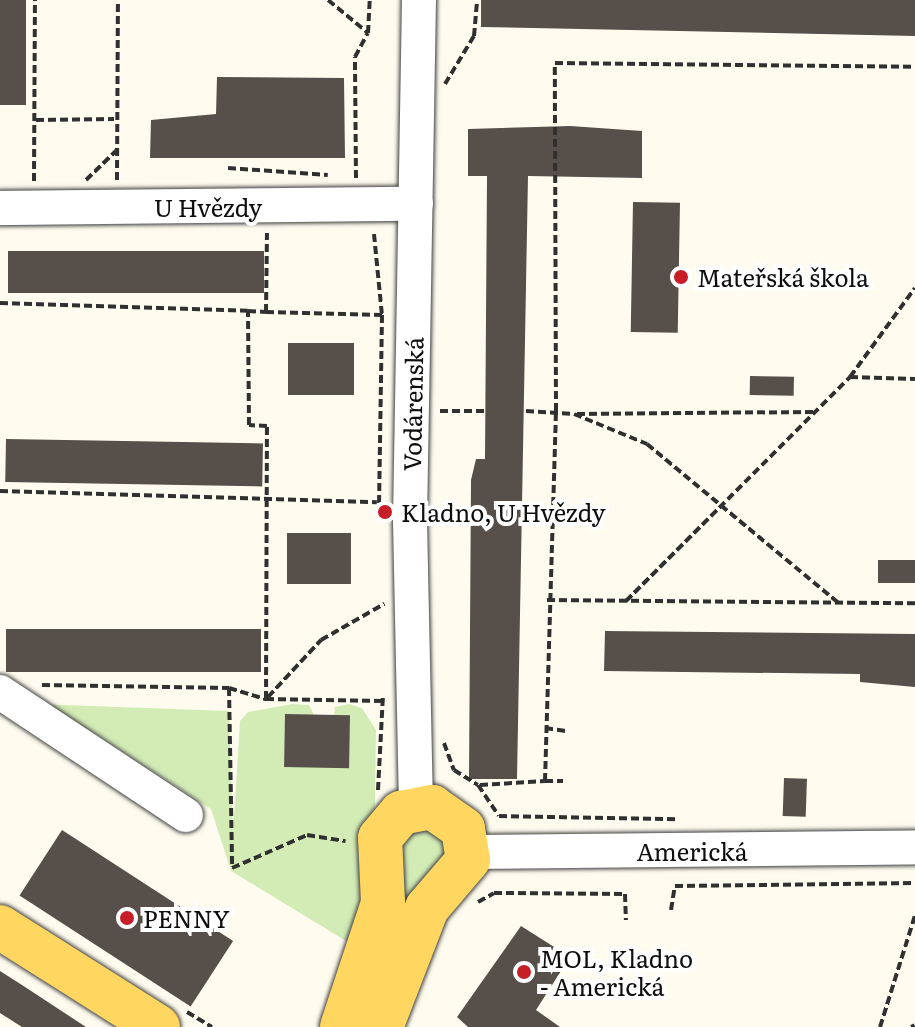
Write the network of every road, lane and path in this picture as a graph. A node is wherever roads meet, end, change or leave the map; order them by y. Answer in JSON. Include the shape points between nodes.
{"nodes":[{"id":1,"x":35,"y":0,"type":"edge"},
{"id":2,"x":118,"y":0,"type":"edge"},
{"id":3,"x":328,"y":0,"type":"edge"},
{"id":4,"x":370,"y":0,"type":"edge"},
{"id":5,"x":419,"y":0,"type":"edge"},
{"id":6,"x":477,"y":0,"type":"edge"},
{"id":7,"x":368,"y":33,"type":"junction"},
{"id":8,"x":915,"y":67,"type":"edge"},
{"id":9,"x":441,"y":99,"type":"dead end"},
{"id":10,"x":114,"y":119,"type":"junction"},
{"id":11,"x":35,"y":120,"type":"junction"},
{"id":12,"x":121,"y":145,"type":"junction"},
{"id":13,"x":228,"y":168,"type":"dead end"},
{"id":14,"x":82,"y":183,"type":"dead end"},
{"id":15,"x":34,"y":192,"type":"dead end"},
{"id":16,"x":116,"y":192,"type":"dead end"},
{"id":17,"x":416,"y":204,"type":"junction"},
{"id":18,"x":0,"y":208,"type":"edge"},
{"id":19,"x":268,"y":226,"type":"dead end"},
{"id":20,"x":915,"y":288,"type":"edge"},
{"id":21,"x":0,"y":303,"type":"edge"},
{"id":22,"x":248,"y":311,"type":"junction"},
{"id":23,"x":266,"y":312,"type":"junction"},
{"id":24,"x":382,"y":315,"type":"dead end"},
{"id":25,"x":850,"y":377,"type":"junction"},
{"id":26,"x":915,"y":379,"type":"edge"},
{"id":27,"x":438,"y":402,"type":"dead end"},
{"id":28,"x":438,"y":411,"type":"junction"},
{"id":29,"x":485,"y":411,"type":"dead end"},
{"id":30,"x":526,"y":411,"type":"dead end"},
{"id":31,"x":556,"y":411,"type":"junction"},
{"id":32,"x":815,"y":412,"type":"junction"},
{"id":33,"x":574,"y":414,"type":"junction"},
{"id":34,"x":439,"y":426,"type":"dead end"},
{"id":35,"x":0,"y":491,"type":"edge"},
{"id":36,"x":268,"y":497,"type":"junction"},
{"id":37,"x":379,"y":502,"type":"dead end"},
{"id":38,"x":720,"y":507,"type":"junction"},
{"id":39,"x":547,"y":600,"type":"junction"},
{"id":40,"x":626,"y":601,"type":"junction"},
{"id":41,"x":386,"y":603,"type":"dead end"},
{"id":42,"x":915,"y":603,"type":"edge"},
{"id":43,"x":840,"y":604,"type":"junction"},
{"id":44,"x":15,"y":688,"type":"edge"},
{"id":45,"x":229,"y":688,"type":"junction"},
{"id":46,"x":266,"y":699,"type":"junction"},
{"id":47,"x":383,"y":701,"type":"dead end"},
{"id":48,"x":443,"y":725,"type":"dead end"},
{"id":49,"x":545,"y":728,"type":"junction"},
{"id":50,"x":566,"y":731,"type":"dead end"},
{"id":51,"x":545,"y":781,"type":"junction"},
{"id":52,"x":563,"y":781,"type":"dead end"},
{"id":53,"x":478,"y":785,"type":"junction"},
{"id":54,"x":416,"y":807,"type":"junction"},
{"id":55,"x":186,"y":815,"type":"dead end"},
{"id":56,"x":499,"y":816,"type":"dead end"},
{"id":57,"x":353,"y":842,"type":"dead end"},
{"id":58,"x":915,"y":847,"type":"edge"},
{"id":59,"x":468,"y":852,"type":"junction"},
{"id":60,"x":915,"y":883,"type":"edge"},
{"id":61,"x":494,"y":893,"type":"dead end"},
{"id":62,"x":671,"y":910,"type":"dead end"},
{"id":63,"x":915,"y":915,"type":"edge"},
{"id":64,"x":626,"y":920,"type":"dead end"},
{"id":65,"x":0,"y":927,"type":"edge"},
{"id":66,"x":158,"y":1027,"type":"edge"},
{"id":67,"x":342,"y":1027,"type":"edge"},
{"id":68,"x":381,"y":1027,"type":"edge"},
{"id":69,"x":880,"y":1027,"type":"edge"}],
"edges":[{"from":1,"to":11,"type":"path"},
{"from":2,"to":10,"type":"path"},
{"from":3,"to":7,"type":"path"},
{"from":4,"to":7,"type":"path"},
{"from":5,"to":17,"type":"street","name":"Vodárenská"},
{"from":6,"to":9,"type":"path","via":[[474,36],[441,86]]},
{"from":7,"to":13,"type":"path","via":[[355,57],[356,186],[312,169]]},
{"from":8,"to":31,"type":"path","via":[[555,63]]},
{"from":10,"to":11,"type":"path"},
{"from":10,"to":12,"type":"path"},
{"from":11,"to":15,"type":"path"},
{"from":12,"to":14,"type":"path"},
{"from":12,"to":16,"type":"path"},
{"from":17,"to":18,"type":"street","name":"U Hvězdy"},
{"from":17,"to":54,"type":"street","name":"Vodárenská","via":[[410,520]]},
{"from":19,"to":23,"type":"path"},
{"from":20,"to":25,"type":"path"},
{"from":21,"to":22,"type":"path"},
{"from":22,"to":23,"type":"path"},
{"from":22,"to":36,"type":"path","via":[[249,425],[267,426]]},
{"from":23,"to":24,"type":"path"},
{"from":25,"to":26,"type":"path"},
{"from":25,"to":32,"type":"path"},
{"from":27,"to":28,"type":"path"},
{"from":28,"to":29,"type":"path"},
{"from":28,"to":34,"type":"path"},
{"from":30,"to":31,"type":"path"},
{"from":31,"to":33,"type":"path"},
{"from":31,"to":39,"type":"path"},
{"from":32,"to":33,"type":"path"},
{"from":32,"to":38,"type":"path"},
{"from":33,"to":38,"type":"path","via":[[647,444]]},
{"from":35,"to":36,"type":"path"},
{"from":36,"to":37,"type":"path"},
{"from":36,"to":46,"type":"path"},
{"from":38,"to":40,"type":"path"},
{"from":38,"to":43,"type":"path"},
{"from":39,"to":40,"type":"path"},
{"from":39,"to":49,"type":"path"},
{"from":40,"to":43,"type":"path"},
{"from":41,"to":46,"type":"path","via":[[321,640]]},
{"from":42,"to":43,"type":"path"},
{"from":44,"to":45,"type":"path"},
{"from":44,"to":55,"type":"street"},
{"from":45,"to":46,"type":"path"},
{"from":45,"to":57,"type":"path","via":[[232,868],[307,835]]},
{"from":46,"to":47,"type":"path"},
{"from":48,"to":53,"type":"path","via":[[454,770]]},
{"from":49,"to":50,"type":"path"},
{"from":49,"to":51,"type":"path"},
{"from":51,"to":52,"type":"path"},
{"from":51,"to":53,"type":"path"},
{"from":53,"to":56,"type":"path"},
{"from":54,"to":59,"type":"main road","via":[[453,817]]},
{"from":54,"to":67,"type":"main road","via":[[394,817],[380,838],[383,903]]},
{"from":58,"to":59,"type":"street","name":"Americká"},
{"from":59,"to":68,"type":"main road","via":[[461,876],[427,908]]},
{"from":60,"to":62,"type":"path","via":[[675,886]]},
{"from":61,"to":64,"type":"path","via":[[625,894]]},
{"from":63,"to":69,"type":"path"},
{"from":65,"to":66,"type":"main road"}]}
